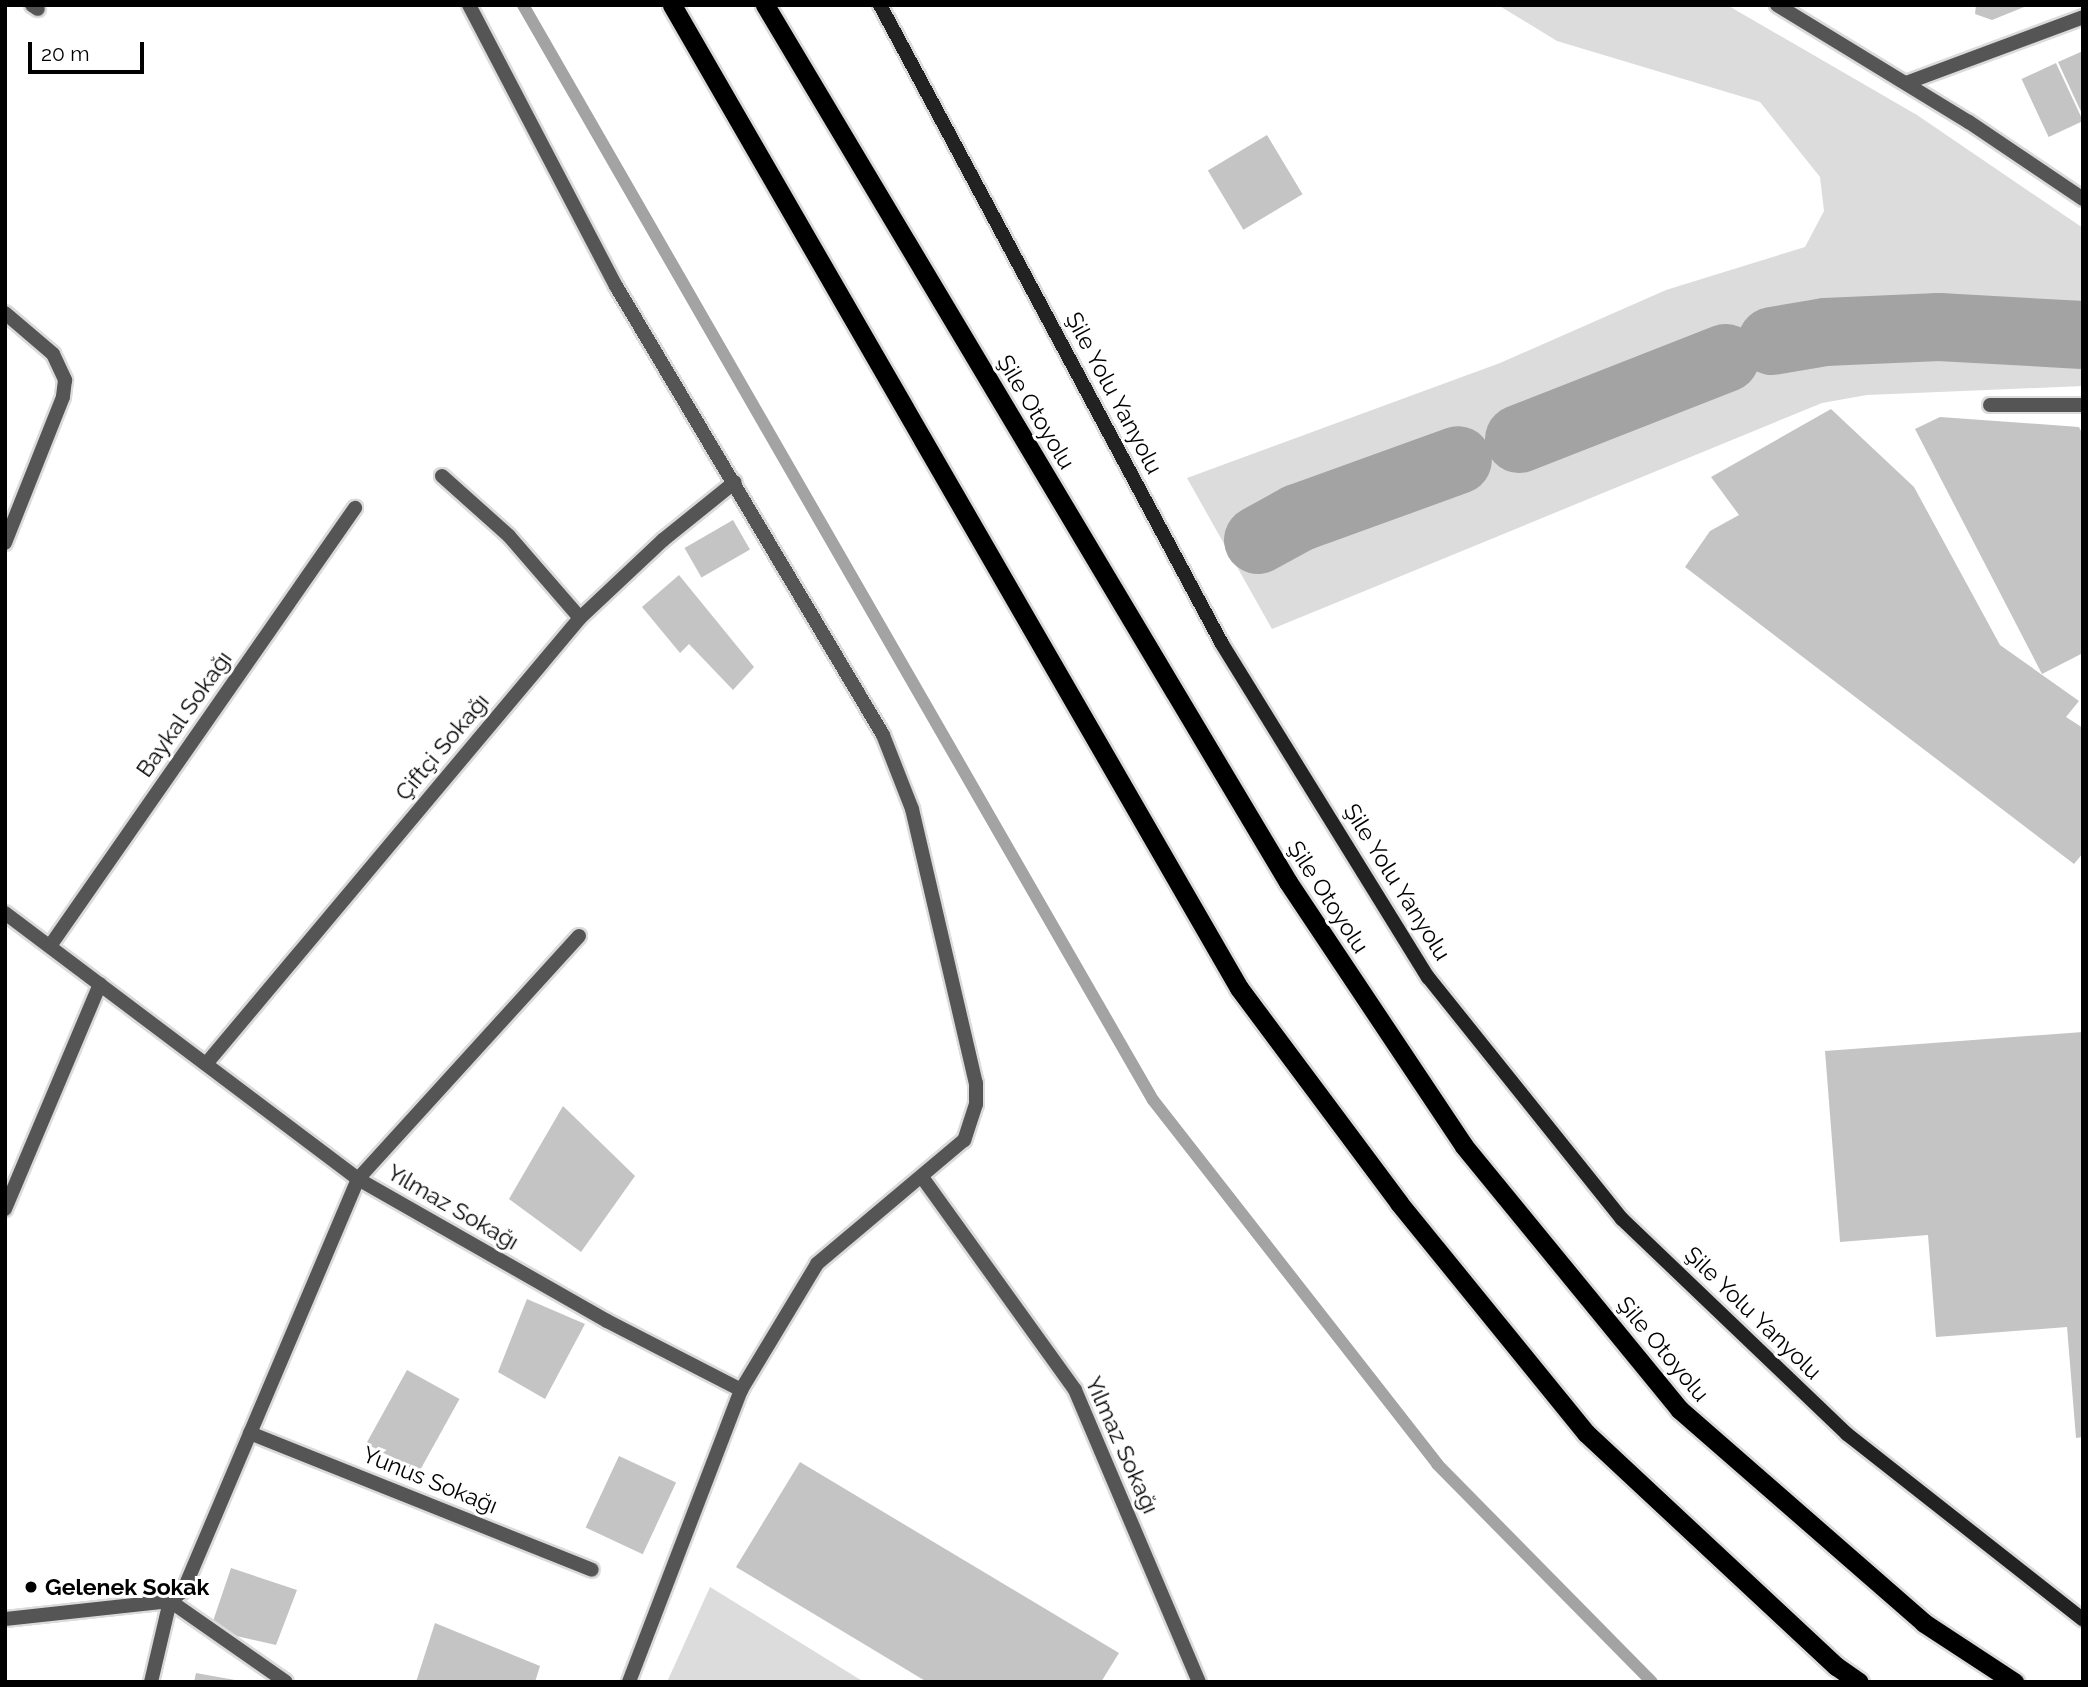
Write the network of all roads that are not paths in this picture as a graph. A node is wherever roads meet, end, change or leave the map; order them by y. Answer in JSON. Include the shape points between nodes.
{"nodes":[{"id":1,"x":469,"y":5,"type":"edge"},
{"id":2,"x":672,"y":5,"type":"edge"},
{"id":3,"x":765,"y":5,"type":"edge"},
{"id":4,"x":880,"y":5,"type":"edge"},
{"id":5,"x":1777,"y":5,"type":"edge"},
{"id":6,"x":2083,"y":17,"type":"edge"},
{"id":7,"x":1906,"y":83,"type":"junction"},
{"id":8,"x":2083,"y":199,"type":"edge"},
{"id":9,"x":5,"y":313,"type":"edge"},
{"id":10,"x":1990,"y":405,"type":"dead end"},
{"id":11,"x":2083,"y":405,"type":"edge"},
{"id":12,"x":442,"y":476,"type":"dead end"},
{"id":13,"x":735,"y":482,"type":"junction"},
{"id":14,"x":355,"y":508,"type":"dead end"},
{"id":15,"x":5,"y":543,"type":"edge"},
{"id":16,"x":580,"y":618,"type":"junction"},
{"id":17,"x":5,"y":913,"type":"edge"},
{"id":18,"x":579,"y":936,"type":"dead end"},
{"id":19,"x":50,"y":946,"type":"junction"},
{"id":20,"x":100,"y":984,"type":"junction"},
{"id":21,"x":206,"y":1064,"type":"junction"},
{"id":22,"x":922,"y":1177,"type":"junction"},
{"id":23,"x":358,"y":1179,"type":"junction"},
{"id":24,"x":5,"y":1209,"type":"edge"},
{"id":25,"x":741,"y":1390,"type":"junction"},
{"id":26,"x":250,"y":1433,"type":"junction"},
{"id":27,"x":592,"y":1570,"type":"dead end"},
{"id":28,"x":170,"y":1601,"type":"junction"},
{"id":29,"x":5,"y":1619,"type":"edge"},
{"id":30,"x":2083,"y":1620,"type":"edge"},
{"id":31,"x":151,"y":1682,"type":"edge"},
{"id":32,"x":286,"y":1682,"type":"edge"},
{"id":33,"x":629,"y":1682,"type":"edge"},
{"id":34,"x":1199,"y":1682,"type":"edge"},
{"id":35,"x":1859,"y":1682,"type":"edge"},
{"id":36,"x":2014,"y":1682,"type":"edge"}],
"edges":[{"from":1,"to":13,"type":"street","via":[[616,286]]},
{"from":2,"to":35,"type":"highway","via":[[1239,988],[1399,1203],[1586,1433],[1836,1666]]},
{"from":3,"to":36,"type":"highway","name":"Şile Otoyolu","via":[[1288,882],[1464,1146],[1679,1409],[1924,1623]]},
{"from":4,"to":30,"type":"main road","name":"Şile Yolu Yanyolu","via":[[1222,644],[1429,977],[1622,1219],[1847,1434]]},
{"from":5,"to":7,"type":"street"},
{"from":6,"to":7,"type":"street"},
{"from":7,"to":8,"type":"street"},
{"from":9,"to":15,"type":"street","via":[[53,354],[65,380],[63,397]]},
{"from":10,"to":11,"type":"street"},
{"from":12,"to":16,"type":"street","via":[[509,536]]},
{"from":13,"to":16,"type":"street","name":"Çiftçi Sokağı"},
{"from":13,"to":22,"type":"street","via":[[883,735],[912,808],[976,1083],[976,1104],[964,1140]]},
{"from":14,"to":19,"type":"street","name":"Baykal Sokağı"},
{"from":16,"to":21,"type":"street","name":"Çiftçi Sokağı"},
{"from":17,"to":19,"type":"street"},
{"from":18,"to":23,"type":"street","name":"Yılmaz Sokağı"},
{"from":19,"to":20,"type":"street"},
{"from":20,"to":21,"type":"street"},
{"from":20,"to":24,"type":"street"},
{"from":21,"to":23,"type":"street"},
{"from":22,"to":25,"type":"street","via":[[817,1264]]},
{"from":22,"to":34,"type":"street","name":"Yılmaz Sokağı","via":[[1075,1390]]},
{"from":23,"to":25,"type":"street","name":"Yılmaz Sokağı","via":[[607,1321]]},
{"from":23,"to":26,"type":"street"},
{"from":25,"to":33,"type":"street"},
{"from":26,"to":27,"type":"street","name":"Yunus Sokağı"},
{"from":26,"to":28,"type":"street","via":[[183,1591]]},
{"from":28,"to":29,"type":"street"},
{"from":28,"to":31,"type":"street"},
{"from":28,"to":32,"type":"street"}]}
